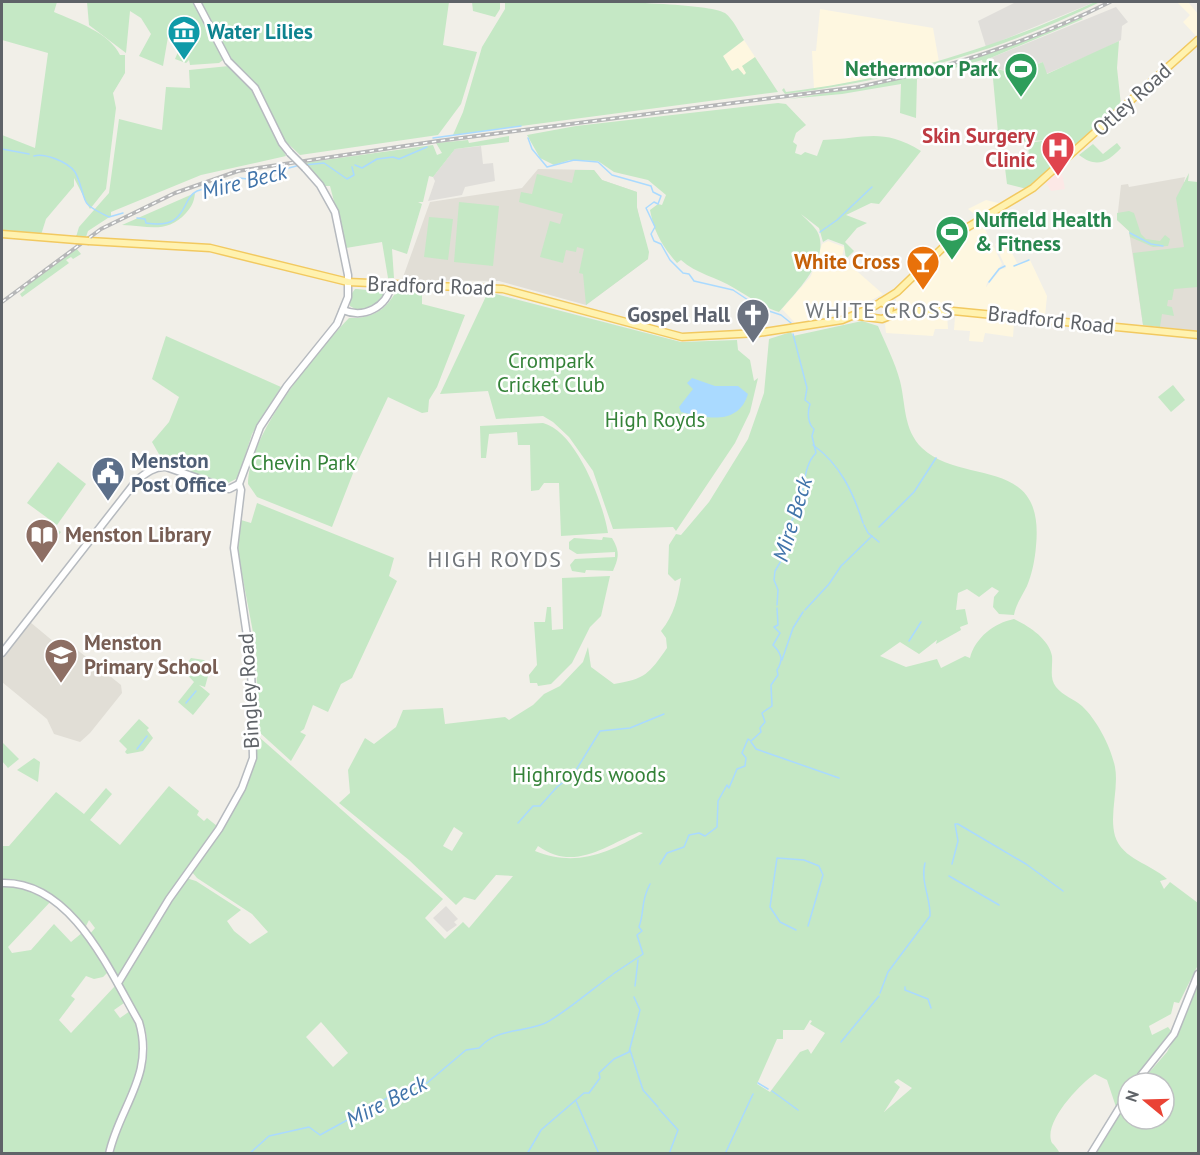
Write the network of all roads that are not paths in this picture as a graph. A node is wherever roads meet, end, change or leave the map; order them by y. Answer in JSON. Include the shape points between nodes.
{"nodes":[{"id":1,"x":197,"y":2,"type":"edge"},
{"id":2,"x":1198,"y":40,"type":"edge"},
{"id":3,"x":2,"y":234,"type":"edge"},
{"id":4,"x":348,"y":282,"type":"junction"},
{"id":5,"x":391,"y":285,"type":"junction"},
{"id":6,"x":897,"y":292,"type":"junction"},
{"id":7,"x":876,"y":305,"type":"junction"},
{"id":8,"x":889,"y":306,"type":"junction"},
{"id":9,"x":343,"y":310,"type":"junction"},
{"id":10,"x":903,"y":310,"type":"junction"},
{"id":11,"x":889,"y":315,"type":"junction"},
{"id":12,"x":857,"y":316,"type":"junction"},
{"id":13,"x":875,"y":316,"type":"junction"},
{"id":14,"x":1198,"y":335,"type":"edge"},
{"id":15,"x":240,"y":484,"type":"junction"},
{"id":16,"x":2,"y":653,"type":"edge"},
{"id":17,"x":2,"y":884,"type":"edge"},
{"id":18,"x":1198,"y":974,"type":"edge"},
{"id":19,"x":118,"y":983,"type":"junction"},
{"id":20,"x":1145,"y":1071,"type":"edge"},
{"id":21,"x":1116,"y":1113,"type":"edge"},
{"id":22,"x":109,"y":1154,"type":"edge"},
{"id":23,"x":1091,"y":1154,"type":"edge"}],
"edges":[{"from":1,"to":4,"type":"street","bridge":true,"via":[[228,61],[255,88],[282,143],[320,185],[335,212]]},
{"from":2,"to":6,"type":"main road","name":"Otley Road","via":[[1038,184],[957,233]]},
{"from":3,"to":4,"type":"main road","name":"Bradford Road","bridge":true,"via":[[210,248]]},
{"from":4,"to":5,"type":"main road","name":"Bradford Road"},
{"from":4,"to":9,"type":"street","name":"Bingley Road"},
{"from":5,"to":9,"type":"street","via":[[380,306],[359,315]]},
{"from":5,"to":12,"type":"main road","name":"Bradford Road","via":[[503,289],[682,337],[791,329]]},
{"from":6,"to":7,"type":"main road","name":"Otley Road"},
{"from":6,"to":8,"type":"main road","name":"Otley Road"},
{"from":7,"to":8,"type":"main road","name":"Bradford Road"},
{"from":7,"to":12,"type":"main road","name":"Bradford Road"},
{"from":7,"to":13,"type":"main road"},
{"from":8,"to":10,"type":"main road","name":"Bradford Road"},
{"from":8,"to":11,"type":"main road"},
{"from":9,"to":15,"type":"street","name":"Bingley Road","via":[[334,328],[260,427]]},
{"from":10,"to":11,"type":"main road","name":"Bradford Road"},
{"from":10,"to":14,"type":"main road","name":"Bradford Road","via":[[953,311]]},
{"from":11,"to":13,"type":"main road","name":"Bradford Road","via":[[882,319]]},
{"from":12,"to":13,"type":"main road","name":"Bradford Road"},
{"from":15,"to":16,"type":"street","via":[[229,489],[159,467],[137,480]]},
{"from":15,"to":19,"type":"street","name":"Bingley Road","via":[[234,548],[251,663],[253,758],[219,830],[169,899]]},
{"from":17,"to":19,"type":"street","via":[[28,886],[63,909],[87,934]]},
{"from":18,"to":20,"type":"street","via":[[1174,1034]]},
{"from":19,"to":22,"type":"street","via":[[141,1029],[141,1074],[113,1134]]},
{"from":21,"to":23,"type":"street"}]}
